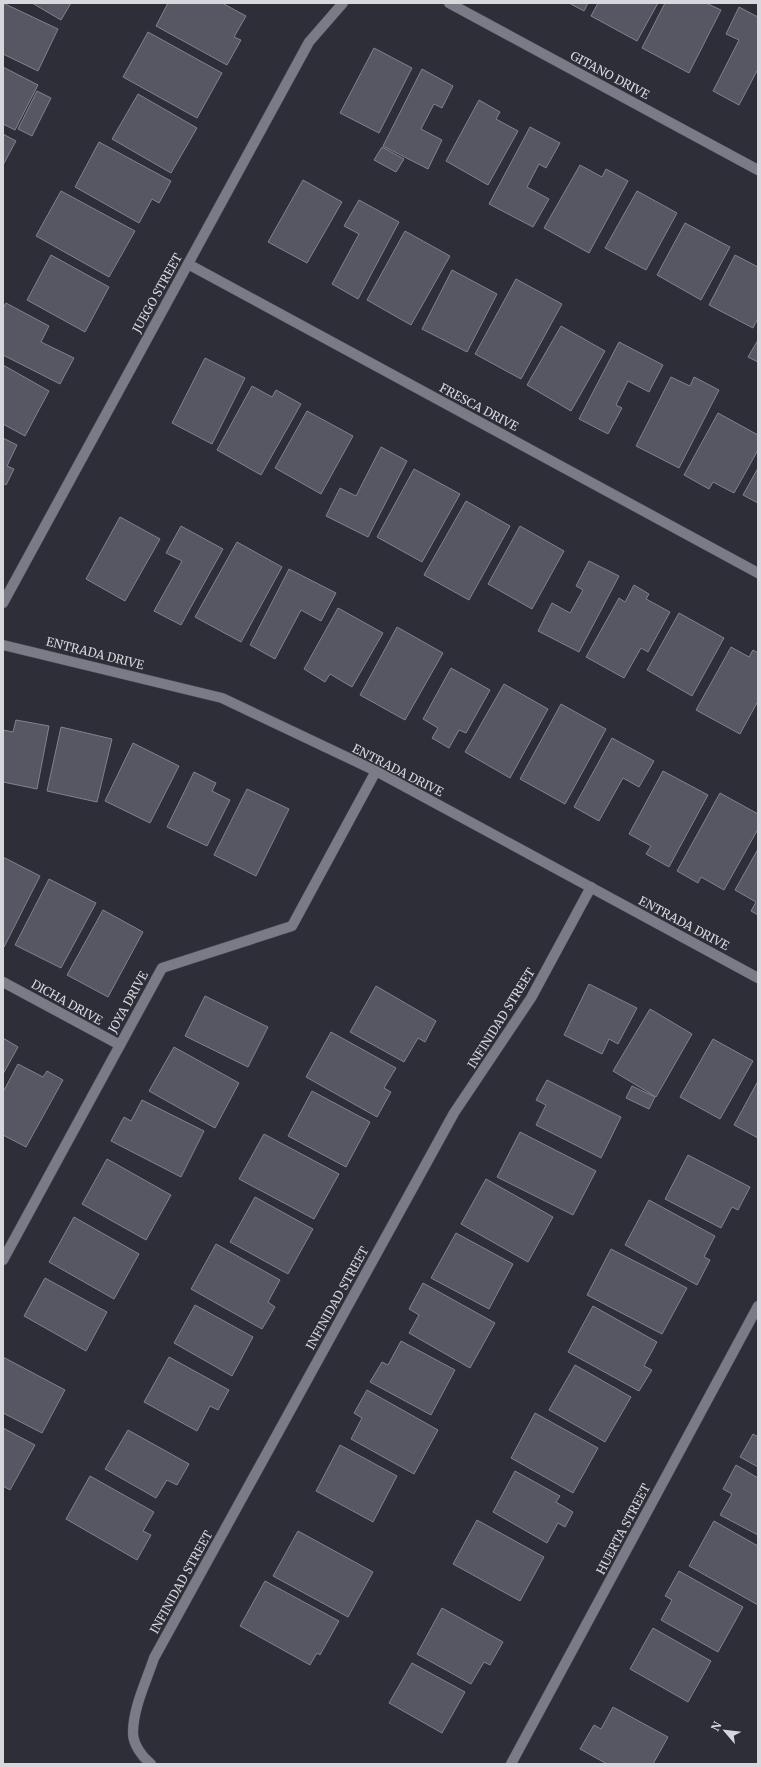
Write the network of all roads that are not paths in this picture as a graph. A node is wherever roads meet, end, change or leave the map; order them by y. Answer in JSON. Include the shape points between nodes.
{"nodes":[{"id":1,"x":343,"y":3,"type":"edge"},
{"id":2,"x":449,"y":3,"type":"edge"},
{"id":3,"x":758,"y":170,"type":"edge"},
{"id":4,"x":188,"y":264,"type":"junction"},
{"id":5,"x":758,"y":573,"type":"edge"},
{"id":6,"x":3,"y":603,"type":"edge"},
{"id":7,"x":3,"y":645,"type":"edge"},
{"id":8,"x":376,"y":771,"type":"junction"},
{"id":9,"x":591,"y":888,"type":"junction"},
{"id":10,"x":758,"y":978,"type":"edge"},
{"id":11,"x":3,"y":982,"type":"edge"},
{"id":12,"x":120,"y":1045,"type":"junction"},
{"id":13,"x":3,"y":1260,"type":"edge"},
{"id":14,"x":758,"y":1306,"type":"edge"},
{"id":15,"x":151,"y":1764,"type":"edge"},
{"id":16,"x":511,"y":1764,"type":"edge"}],
"edges":[{"from":1,"to":4,"type":"street","name":"JUEGO STREET","via":[[309,42]]},
{"from":2,"to":3,"type":"street","name":"GITANO DRIVE"},
{"from":4,"to":5,"type":"street","name":"FRESCA DRIVE"},
{"from":4,"to":6,"type":"street","name":"JUEGO STREET"},
{"from":7,"to":8,"type":"street","name":"ENTRADA DRIVE","via":[[222,698]]},
{"from":8,"to":9,"type":"street","name":"ENTRADA DRIVE"},
{"from":8,"to":12,"type":"street","name":"JOYA DRIVE","via":[[292,926],[162,968]]},
{"from":9,"to":10,"type":"street","name":"ENTRADA DRIVE"},
{"from":9,"to":15,"type":"street","name":"INFINIDAD STREET","via":[[531,998],[454,1113],[154,1658],[139,1700],[133,1734],[142,1757]]},
{"from":11,"to":12,"type":"street","name":"DICHA DRIVE"},
{"from":12,"to":13,"type":"street","name":"JOYA DRIVE"},
{"from":14,"to":16,"type":"street","name":"HUERTA STREET"}]}
